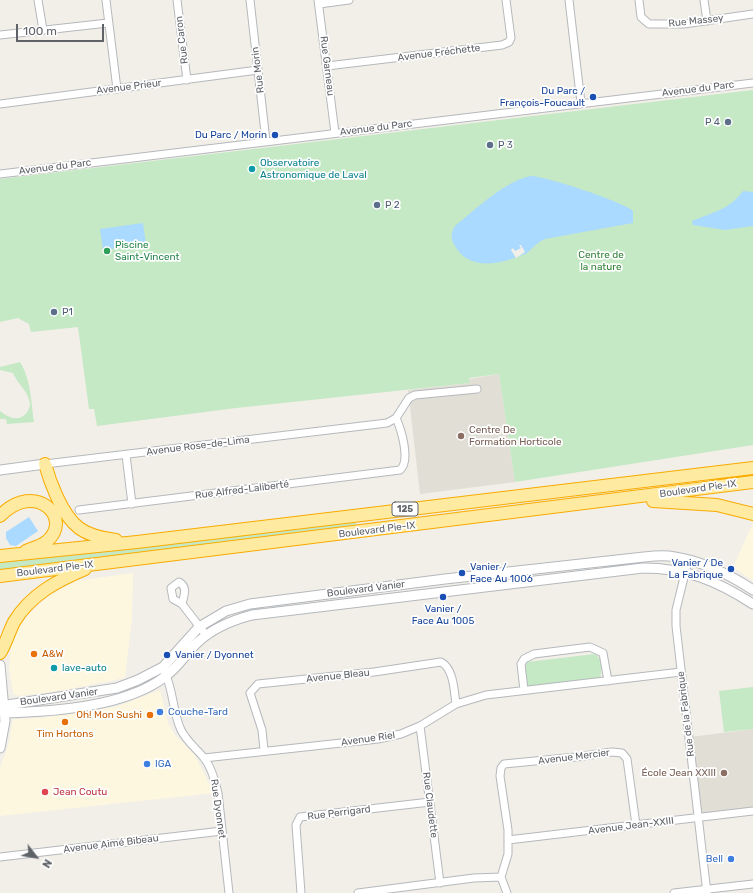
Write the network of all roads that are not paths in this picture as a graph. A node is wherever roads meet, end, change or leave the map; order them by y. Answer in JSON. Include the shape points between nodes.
{"nodes":[{"id":1,"x":38,"y":0,"type":"edge"},
{"id":2,"x":106,"y":0,"type":"edge"},
{"id":3,"x":177,"y":0,"type":"edge"},
{"id":4,"x":250,"y":0,"type":"edge"},
{"id":5,"x":349,"y":0,"type":"edge"},
{"id":6,"x":506,"y":0,"type":"edge"},
{"id":7,"x":569,"y":0,"type":"edge"},
{"id":8,"x":640,"y":0,"type":"edge"},
{"id":9,"x":704,"y":0,"type":"edge"},
{"id":10,"x":318,"y":2,"type":"edge"},
{"id":11,"x":753,"y":14,"type":"edge"},
{"id":12,"x":707,"y":21,"type":"junction"},
{"id":13,"x":108,"y":23,"type":"junction"},
{"id":14,"x":42,"y":30,"type":"junction"},
{"id":15,"x":0,"y":35,"type":"edge"},
{"id":16,"x":327,"y":66,"type":"junction"},
{"id":17,"x":258,"y":70,"type":"junction"},
{"id":18,"x":187,"y":80,"type":"junction"},
{"id":19,"x":753,"y":83,"type":"edge"},
{"id":20,"x":117,"y":89,"type":"junction"},
{"id":21,"x":581,"y":103,"type":"junction"},
{"id":22,"x":0,"y":104,"type":"edge"},
{"id":23,"x":335,"y":133,"type":"junction"},
{"id":24,"x":266,"y":141,"type":"junction"},
{"id":25,"x":0,"y":174,"type":"edge"},
{"id":26,"x":477,"y":389,"type":"dead end"},
{"id":27,"x":396,"y":418,"type":"junction"},
{"id":28,"x":126,"y":455,"type":"junction"},
{"id":29,"x":45,"y":464,"type":"junction"},
{"id":30,"x":753,"y":465,"type":"edge"},
{"id":31,"x":753,"y":468,"type":"edge"},
{"id":32,"x":0,"y":470,"type":"edge"},
{"id":33,"x":738,"y":470,"type":"junction"},
{"id":34,"x":753,"y":482,"type":"edge"},
{"id":35,"x":626,"y":499,"type":"junction"},
{"id":36,"x":132,"y":504,"type":"junction"},
{"id":37,"x":80,"y":510,"type":"dead end"},
{"id":38,"x":753,"y":514,"type":"edge"},
{"id":39,"x":0,"y":516,"type":"edge"},
{"id":40,"x":137,"y":542,"type":"junction"},
{"id":41,"x":20,"y":554,"type":"junction"},
{"id":42,"x":0,"y":556,"type":"edge"},
{"id":43,"x":688,"y":560,"type":"junction"},
{"id":44,"x":98,"y":564,"type":"junction"},
{"id":45,"x":685,"y":572,"type":"junction"},
{"id":46,"x":0,"y":576,"type":"edge"},
{"id":47,"x":753,"y":590,"type":"edge"},
{"id":48,"x":182,"y":604,"type":"dead end"},
{"id":49,"x":753,"y":604,"type":"edge"},
{"id":50,"x":199,"y":627,"type":"junction"},
{"id":51,"x":206,"y":635,"type":"junction"},
{"id":52,"x":0,"y":653,"type":"edge"},
{"id":53,"x":0,"y":665,"type":"edge"},
{"id":54,"x":165,"y":671,"type":"junction"},
{"id":55,"x":681,"y":672,"type":"junction"},
{"id":56,"x":608,"y":681,"type":"junction"},
{"id":57,"x":524,"y":690,"type":"junction"},
{"id":58,"x":456,"y":704,"type":"junction"},
{"id":59,"x":2,"y":709,"type":"edge"},
{"id":60,"x":420,"y":726,"type":"junction"},
{"id":61,"x":0,"y":748,"type":"edge"},
{"id":62,"x":264,"y":750,"type":"junction"},
{"id":63,"x":204,"y":758,"type":"junction"},
{"id":64,"x":430,"y":802,"type":"junction"},
{"id":65,"x":753,"y":811,"type":"edge"},
{"id":66,"x":698,"y":818,"type":"junction"},
{"id":67,"x":636,"y":825,"type":"junction"},
{"id":68,"x":222,"y":831,"type":"junction"},
{"id":69,"x":508,"y":840,"type":"junction"},
{"id":70,"x":0,"y":857,"type":"edge"},
{"id":71,"x":501,"y":877,"type":"junction"},
{"id":72,"x":440,"y":883,"type":"junction"},
{"id":73,"x":753,"y":884,"type":"edge"},
{"id":74,"x":707,"y":891,"type":"edge"},
{"id":75,"x":383,"y":892,"type":"edge"},
{"id":76,"x":229,"y":893,"type":"edge"},
{"id":77,"x":301,"y":893,"type":"edge"},
{"id":78,"x":358,"y":893,"type":"edge"},
{"id":79,"x":507,"y":893,"type":"edge"},
{"id":80,"x":674,"y":893,"type":"edge"}],
"edges":[{"from":1,"to":14,"type":"street"},
{"from":2,"to":13,"type":"street"},
{"from":3,"to":18,"type":"street","name":"Rue Caron"},
{"from":4,"to":17,"type":"street","name":"Rue Morin"},
{"from":5,"to":10,"type":"street"},
{"from":6,"to":16,"type":"street","name":"Avenue Fréchette","via":[[511,38],[502,45]]},
{"from":7,"to":21,"type":"street"},
{"from":8,"to":12,"type":"street","name":"Rue Massey","via":[[641,17],[649,24]]},
{"from":9,"to":12,"type":"street"},
{"from":10,"to":16,"type":"street","name":"Rue Garneau"},
{"from":11,"to":12,"type":"street","name":"Rue Massey"},
{"from":13,"to":14,"type":"street"},
{"from":13,"to":20,"type":"street"},
{"from":14,"to":15,"type":"street"},
{"from":16,"to":23,"type":"street","name":"Rue Garneau"},
{"from":17,"to":18,"type":"street","name":"Avenue Prieur"},
{"from":17,"to":24,"type":"street","name":"Rue Morin"},
{"from":18,"to":20,"type":"street","name":"Avenue Prieur"},
{"from":19,"to":21,"type":"street","name":"Avenue du Parc"},
{"from":20,"to":22,"type":"street","name":"Avenue Prieur"},
{"from":21,"to":23,"type":"street","name":"Avenue du Parc"},
{"from":23,"to":24,"type":"street","name":"Avenue du Parc"},
{"from":24,"to":25,"type":"street","name":"Avenue du Parc"},
{"from":26,"to":27,"type":"street","via":[[415,395],[409,398]]},
{"from":27,"to":28,"type":"street","name":"Avenue Rose-de-Lima","via":[[387,423]]},
{"from":27,"to":36,"type":"street","name":"Rue Alfred-Laliberté","via":[[401,429],[406,459],[403,468],[397,471]]},
{"from":28,"to":29,"type":"street","name":"Avenue Rose-de-Lima"},
{"from":28,"to":36,"type":"street"},
{"from":29,"to":32,"type":"street","name":"Avenue Rose-de-Lima"},
{"from":29,"to":40,"type":"highway","via":[[61,505],[75,526],[87,534],[98,537]]},
{"from":30,"to":33,"type":"highway"},
{"from":31,"to":33,"type":"highway","name":"Boulevard Pie-IX","number":"125"},
{"from":33,"to":40,"type":"highway","name":"Boulevard Pie-IX","number":"125"},
{"from":34,"to":35,"type":"highway","name":"Boulevard Pie-IX","number":"125"},
{"from":35,"to":38,"type":"highway","via":[[717,505]]},
{"from":35,"to":44,"type":"highway","name":"Boulevard Pie-IX","number":"125"},
{"from":36,"to":37,"type":"street","name":"Rue Alfred-Laliberté"},
{"from":39,"to":41,"type":"highway","via":[[15,504],[33,500],[44,503],[53,514],[55,528],[50,537],[44,543]]},
{"from":40,"to":41,"type":"highway","name":"Boulevard Pie-IX","number":"125"},
{"from":41,"to":42,"type":"highway","name":"Boulevard Pie-IX","number":"125"},
{"from":43,"to":45,"type":"street","name":"Rue de la Fabrique"},
{"from":43,"to":47,"type":"street","name":"Boulevard Vanier","via":[[738,580]]},
{"from":43,"to":50,"type":"street","name":"Boulevard Vanier","via":[[669,556],[644,557],[257,603],[226,611]]},
{"from":44,"to":46,"type":"highway","name":"Boulevard Pie-IX","number":"125"},
{"from":44,"to":52,"type":"highway","via":[[59,581],[36,596],[14,622]]},
{"from":45,"to":49,"type":"street","name":"Boulevard Vanier","via":[[709,579]]},
{"from":45,"to":51,"type":"street","name":"Boulevard Vanier","via":[[643,568],[252,615],[236,619]]},
{"from":45,"to":55,"type":"street","name":"Rue de la Fabrique","via":[[676,610]]},
{"from":48,"to":50,"type":"street"},
{"from":50,"to":51,"type":"street"},
{"from":50,"to":54,"type":"street","name":"Boulevard Vanier"},
{"from":51,"to":54,"type":"street","name":"Boulevard Vanier"},
{"from":53,"to":59,"type":"street"},
{"from":54,"to":59,"type":"street","name":"Boulevard Vanier","via":[[144,690],[119,698],[72,707]]},
{"from":54,"to":63,"type":"street","name":"Rue Dyonnet","via":[[181,730]]},
{"from":55,"to":56,"type":"street","name":"Avenue Riel"},
{"from":55,"to":66,"type":"street","name":"Rue de la Fabrique"},
{"from":56,"to":57,"type":"street","name":"Avenue Riel"},
{"from":56,"to":57,"type":"street","via":[[603,653],[590,647],[534,654],[524,659],[521,671]]},
{"from":57,"to":58,"type":"street","name":"Avenue Riel","via":[[486,695]]},
{"from":58,"to":60,"type":"street","name":"Avenue Riel"},
{"from":58,"to":62,"type":"street","name":"Avenue Bleau","via":[[447,665],[442,662],[258,684],[250,693],[262,730]]},
{"from":59,"to":61,"type":"street","via":[[5,727]]},
{"from":60,"to":62,"type":"street","name":"Avenue Riel","via":[[401,734],[378,739]]},
{"from":60,"to":64,"type":"street","name":"Rue Claudette"},
{"from":62,"to":63,"type":"street","name":"Avenue Riel"},
{"from":63,"to":68,"type":"street","name":"Rue Dyonnet","via":[[215,777]]},
{"from":64,"to":72,"type":"street","name":"Rue Claudette"},
{"from":64,"to":77,"type":"street","name":"Rue Perrigard","via":[[300,817],[296,825]]},
{"from":65,"to":66,"type":"street","name":"Avenue Jean-XXIII"},
{"from":66,"to":67,"type":"street","name":"Avenue Jean-XXIII"},
{"from":66,"to":74,"type":"street","name":"Rue de la Fabrique"},
{"from":67,"to":69,"type":"street","name":"Avenue Jean-XXIII"},
{"from":67,"to":69,"type":"street","name":"Avenue Mercier","via":[[627,759],[622,753],[504,764],[500,776]]},
{"from":68,"to":70,"type":"street","name":"Avenue Aimé Bibeau"},
{"from":68,"to":76,"type":"street","name":"Rue Dyonnet"},
{"from":69,"to":71,"type":"street","via":[[508,854]]},
{"from":71,"to":72,"type":"street"},
{"from":71,"to":79,"type":"street"},
{"from":72,"to":75,"type":"street"},
{"from":73,"to":74,"type":"street"},
{"from":74,"to":80,"type":"street"},
{"from":75,"to":78,"type":"street"}]}
